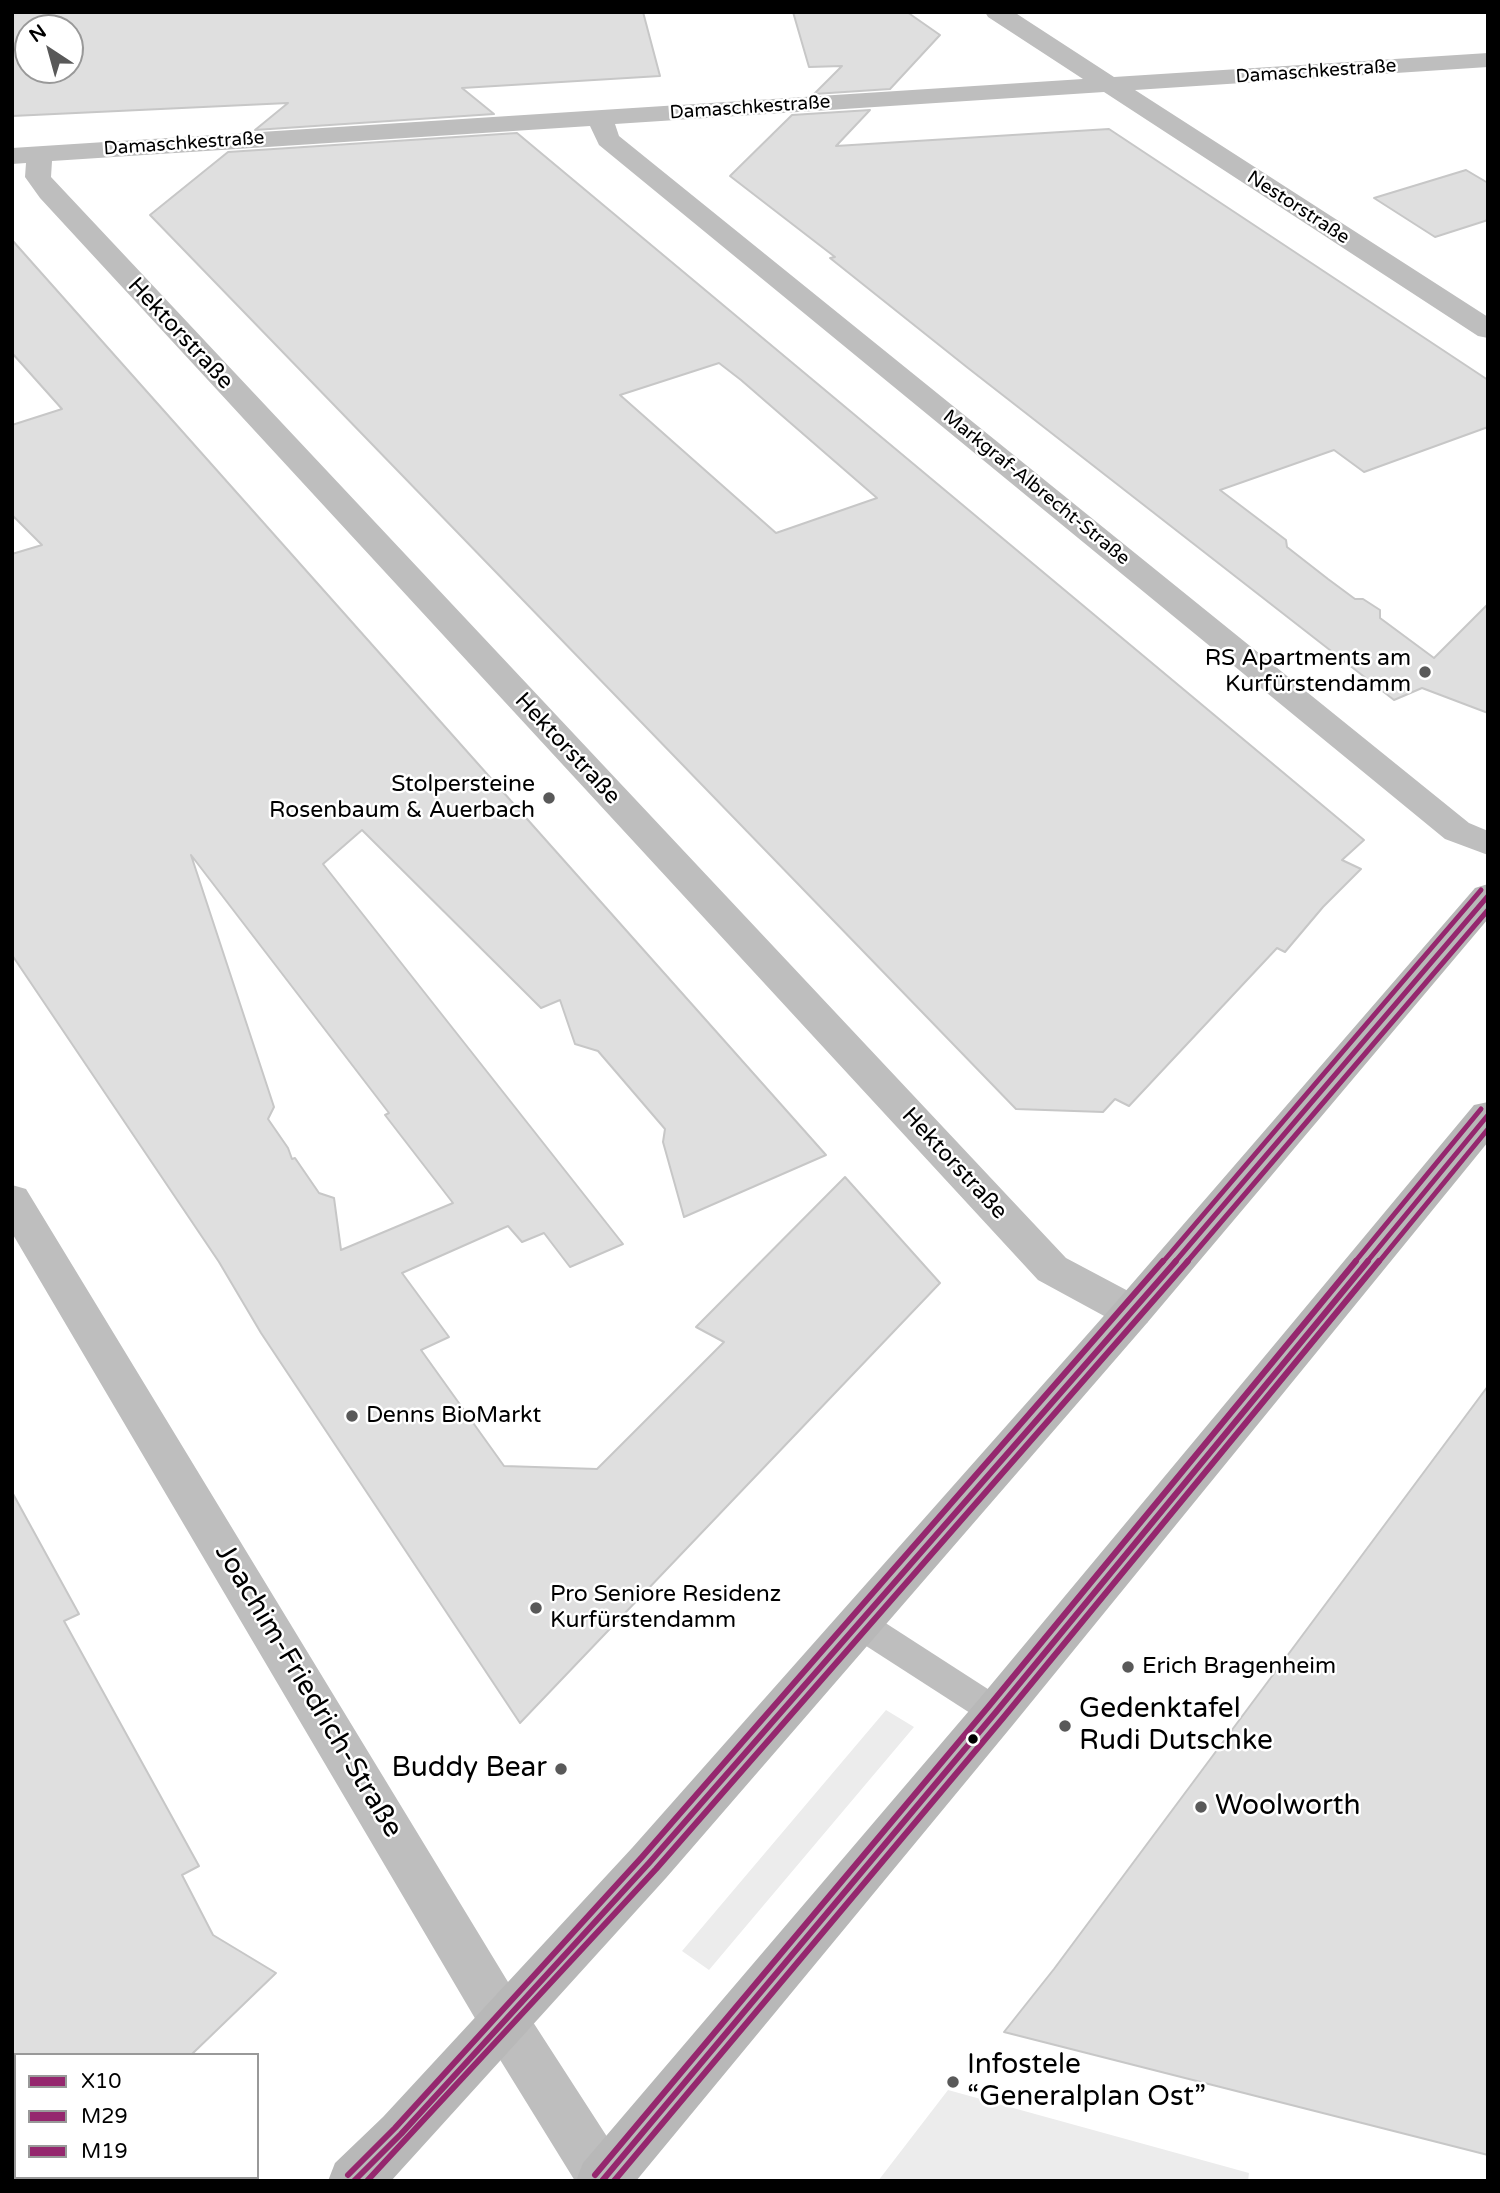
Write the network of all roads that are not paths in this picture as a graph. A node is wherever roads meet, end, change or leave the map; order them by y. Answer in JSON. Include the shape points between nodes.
{"nodes":[{"id":1,"x":997,"y":12,"type":"edge"},
{"id":2,"x":1488,"y":60,"type":"edge"},
{"id":3,"x":1109,"y":85,"type":"junction"},
{"id":4,"x":599,"y":117,"type":"junction"},
{"id":5,"x":26,"y":155,"type":"edge"},
{"id":6,"x":1488,"y":330,"type":"edge"},
{"id":7,"x":1488,"y":844,"type":"edge"},
{"id":8,"x":1488,"y":896,"type":"edge"},
{"id":9,"x":1488,"y":1115,"type":"edge"},
{"id":10,"x":12,"y":1199,"type":"edge"},
{"id":11,"x":1132,"y":1312,"type":"junction"},
{"id":12,"x":858,"y":1623,"type":"junction"},
{"id":13,"x":996,"y":1712,"type":"junction"},
{"id":14,"x":504,"y":2021,"type":"junction"},
{"id":15,"x":604,"y":2180,"type":"edge"},
{"id":16,"x":354,"y":2181,"type":"edge"}],
"edges":[{"from":1,"to":3,"type":"street","name":"Nestorstraße"},
{"from":2,"to":3,"type":"street","name":"Damaschkestraße"},
{"from":3,"to":4,"type":"street","name":"Damaschkestraße"},
{"from":3,"to":6,"type":"street","name":"Nestorstraße"},
{"from":4,"to":5,"type":"street","name":"Damaschkestraße"},
{"from":4,"to":7,"type":"street","name":"Markgraf-Albrecht-Straße","via":[[608,140],[1457,831]]},
{"from":5,"to":11,"type":"street","name":"Hektorstraße","via":[[48,192],[1052,1269]]},
{"from":8,"to":11,"type":"main road"},
{"from":9,"to":13,"type":"main road"},
{"from":10,"to":14,"type":"street","name":"Joachim-Friedrich-Straße"},
{"from":11,"to":12,"type":"main road"},
{"from":12,"to":13,"type":"lane"},
{"from":12,"to":14,"type":"main road","via":[[614,1903]]},
{"from":13,"to":15,"type":"main road"},
{"from":14,"to":15,"type":"street","name":"Joachim-Friedrich-Straße"},
{"from":14,"to":16,"type":"main road"}]}
